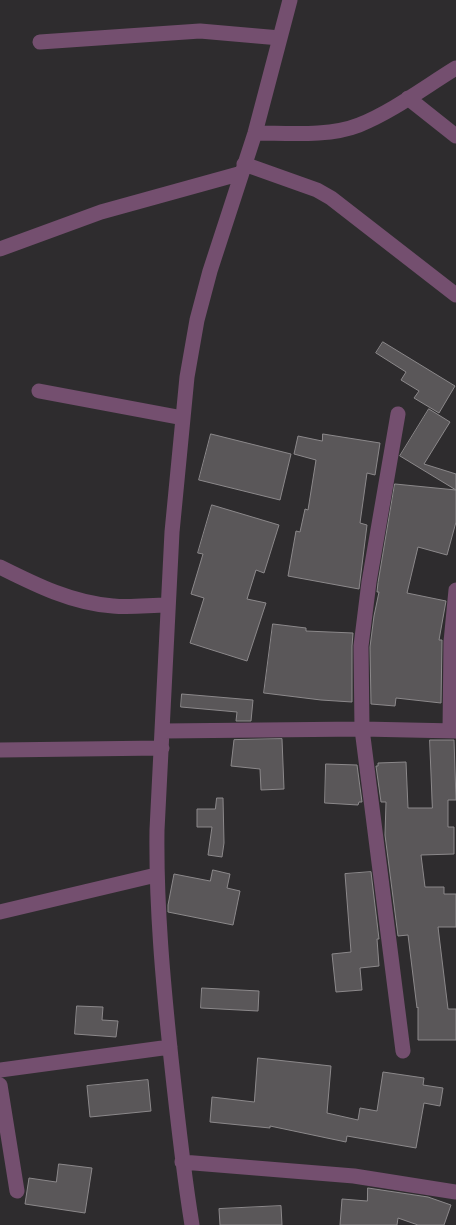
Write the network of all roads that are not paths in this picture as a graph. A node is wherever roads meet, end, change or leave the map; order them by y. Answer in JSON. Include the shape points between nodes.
{"nodes":[{"id":1,"x":290,"y":0,"type":"edge"},
{"id":2,"x":280,"y":38,"type":"junction"},
{"id":3,"x":40,"y":42,"type":"dead end"},
{"id":4,"x":456,"y":68,"type":"edge"},
{"id":5,"x":408,"y":98,"type":"junction"},
{"id":6,"x":255,"y":133,"type":"junction"},
{"id":7,"x":456,"y":136,"type":"edge"},
{"id":8,"x":243,"y":168,"type":"junction"},
{"id":9,"x":0,"y":249,"type":"edge"},
{"id":10,"x":456,"y":295,"type":"edge"},
{"id":11,"x":39,"y":391,"type":"dead end"},
{"id":12,"x":398,"y":414,"type":"dead end"},
{"id":13,"x":183,"y":418,"type":"junction"},
{"id":14,"x":0,"y":567,"type":"edge"},
{"id":15,"x":456,"y":590,"type":"edge"},
{"id":16,"x":168,"y":605,"type":"junction"},
{"id":17,"x":362,"y":729,"type":"junction"},
{"id":18,"x":163,"y":730,"type":"junction"},
{"id":19,"x":453,"y":731,"type":"edge"},
{"id":20,"x":162,"y":748,"type":"junction"},
{"id":21,"x":0,"y":750,"type":"edge"},
{"id":22,"x":156,"y":875,"type":"junction"},
{"id":23,"x":0,"y":912,"type":"edge"},
{"id":24,"x":170,"y":1047,"type":"junction"},
{"id":25,"x":404,"y":1051,"type":"dead end"},
{"id":26,"x":0,"y":1070,"type":"edge"},
{"id":27,"x":0,"y":1085,"type":"edge"},
{"id":28,"x":182,"y":1162,"type":"junction"},
{"id":29,"x":17,"y":1191,"type":"dead end"},
{"id":30,"x":456,"y":1192,"type":"edge"},
{"id":31,"x":192,"y":1225,"type":"edge"}],
"edges":[{"from":1,"to":2,"type":"street"},
{"from":2,"to":3,"type":"street","via":[[200,31]]},
{"from":2,"to":6,"type":"street"},
{"from":4,"to":5,"type":"street"},
{"from":5,"to":6,"type":"street","via":[[358,125],[330,132]]},
{"from":5,"to":7,"type":"street"},
{"from":6,"to":8,"type":"street"},
{"from":8,"to":9,"type":"street","via":[[101,212]]},
{"from":8,"to":10,"type":"street","via":[[317,190],[332,198]]},
{"from":8,"to":13,"type":"street","via":[[197,320]]},
{"from":11,"to":13,"type":"street"},
{"from":12,"to":17,"type":"street","via":[[368,582],[361,646]]},
{"from":13,"to":16,"type":"street"},
{"from":14,"to":16,"type":"street","via":[[43,589],[80,600],[113,606]]},
{"from":15,"to":19,"type":"street","via":[[451,642]]},
{"from":16,"to":18,"type":"street"},
{"from":17,"to":18,"type":"street"},
{"from":17,"to":19,"type":"street"},
{"from":17,"to":25,"type":"street"},
{"from":18,"to":20,"type":"street"},
{"from":20,"to":21,"type":"street"},
{"from":20,"to":22,"type":"street"},
{"from":22,"to":23,"type":"street"},
{"from":22,"to":24,"type":"street"},
{"from":24,"to":26,"type":"street"},
{"from":24,"to":28,"type":"street"},
{"from":27,"to":29,"type":"street"},
{"from":28,"to":30,"type":"street","via":[[354,1176]]},
{"from":28,"to":31,"type":"street"}]}
